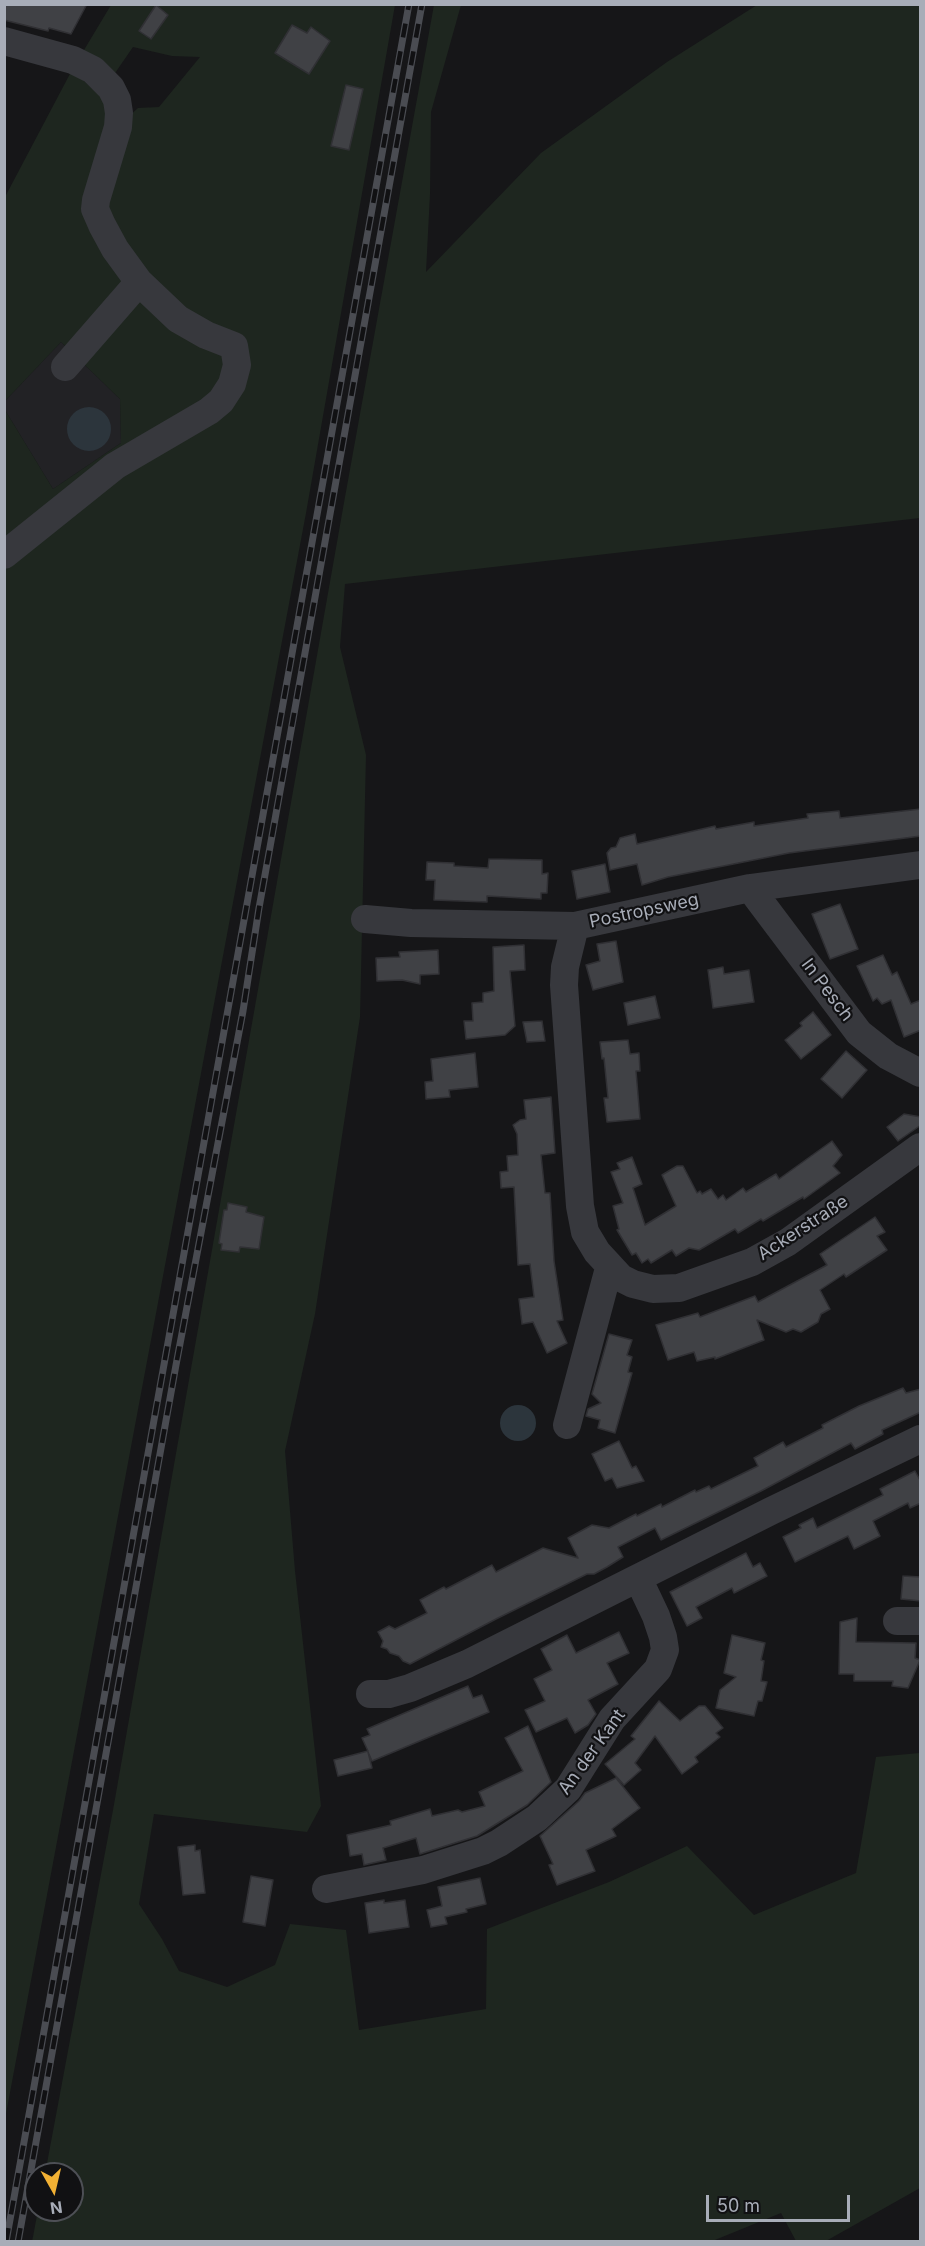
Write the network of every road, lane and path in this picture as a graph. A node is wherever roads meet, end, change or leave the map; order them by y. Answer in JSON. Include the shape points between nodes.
{"nodes":[{"id":1,"x":4,"y":41,"type":"edge"},
{"id":2,"x":139,"y":282,"type":"junction"},
{"id":3,"x":65,"y":367,"type":"dead end"},
{"id":4,"x":4,"y":555,"type":"edge"},
{"id":5,"x":921,"y":865,"type":"edge"},
{"id":6,"x":750,"y":888,"type":"junction"},
{"id":7,"x":365,"y":920,"type":"dead end"},
{"id":8,"x":575,"y":926,"type":"junction"},
{"id":9,"x":921,"y":1073,"type":"edge"},
{"id":10,"x":921,"y":1148,"type":"edge"},
{"id":11,"x":609,"y":1268,"type":"junction"},
{"id":12,"x":567,"y":1425,"type":"dead end"},
{"id":13,"x":920,"y":1441,"type":"edge"},
{"id":14,"x":638,"y":1578,"type":"junction"},
{"id":15,"x":370,"y":1694,"type":"dead end"},
{"id":16,"x":326,"y":1889,"type":"dead end"}],
"edges":[{"from":1,"to":2,"type":"street","via":[[73,60],[93,70],[111,88],[117,100],[118,127],[95,209],[115,249]]},
{"from":2,"to":3,"type":"street"},
{"from":2,"to":4,"type":"street","via":[[178,319],[234,346],[237,365],[232,384],[209,411],[115,466]]},
{"from":5,"to":6,"type":"street","name":"Postropsweg"},
{"from":6,"to":8,"type":"street","name":"Postropsweg"},
{"from":6,"to":9,"type":"street","name":"In Pesch","via":[[859,1033],[888,1056]]},
{"from":7,"to":8,"type":"street","name":"Postropsweg"},
{"from":8,"to":11,"type":"street","name":"Ackerstraße","via":[[564,985],[580,1206],[585,1232]]},
{"from":10,"to":11,"type":"street","name":"Ackerstraße","via":[[788,1242],[713,1277],[679,1288],[653,1290],[621,1278]]},
{"from":11,"to":12,"type":"street"},
{"from":13,"to":14,"type":"street"},
{"from":14,"to":15,"type":"street","via":[[448,1672],[389,1694]]},
{"from":14,"to":16,"type":"street","name":"An der Kant","via":[[656,1616],[665,1650],[658,1669],[612,1719],[568,1789],[537,1818],[483,1851],[423,1870]]}]}
